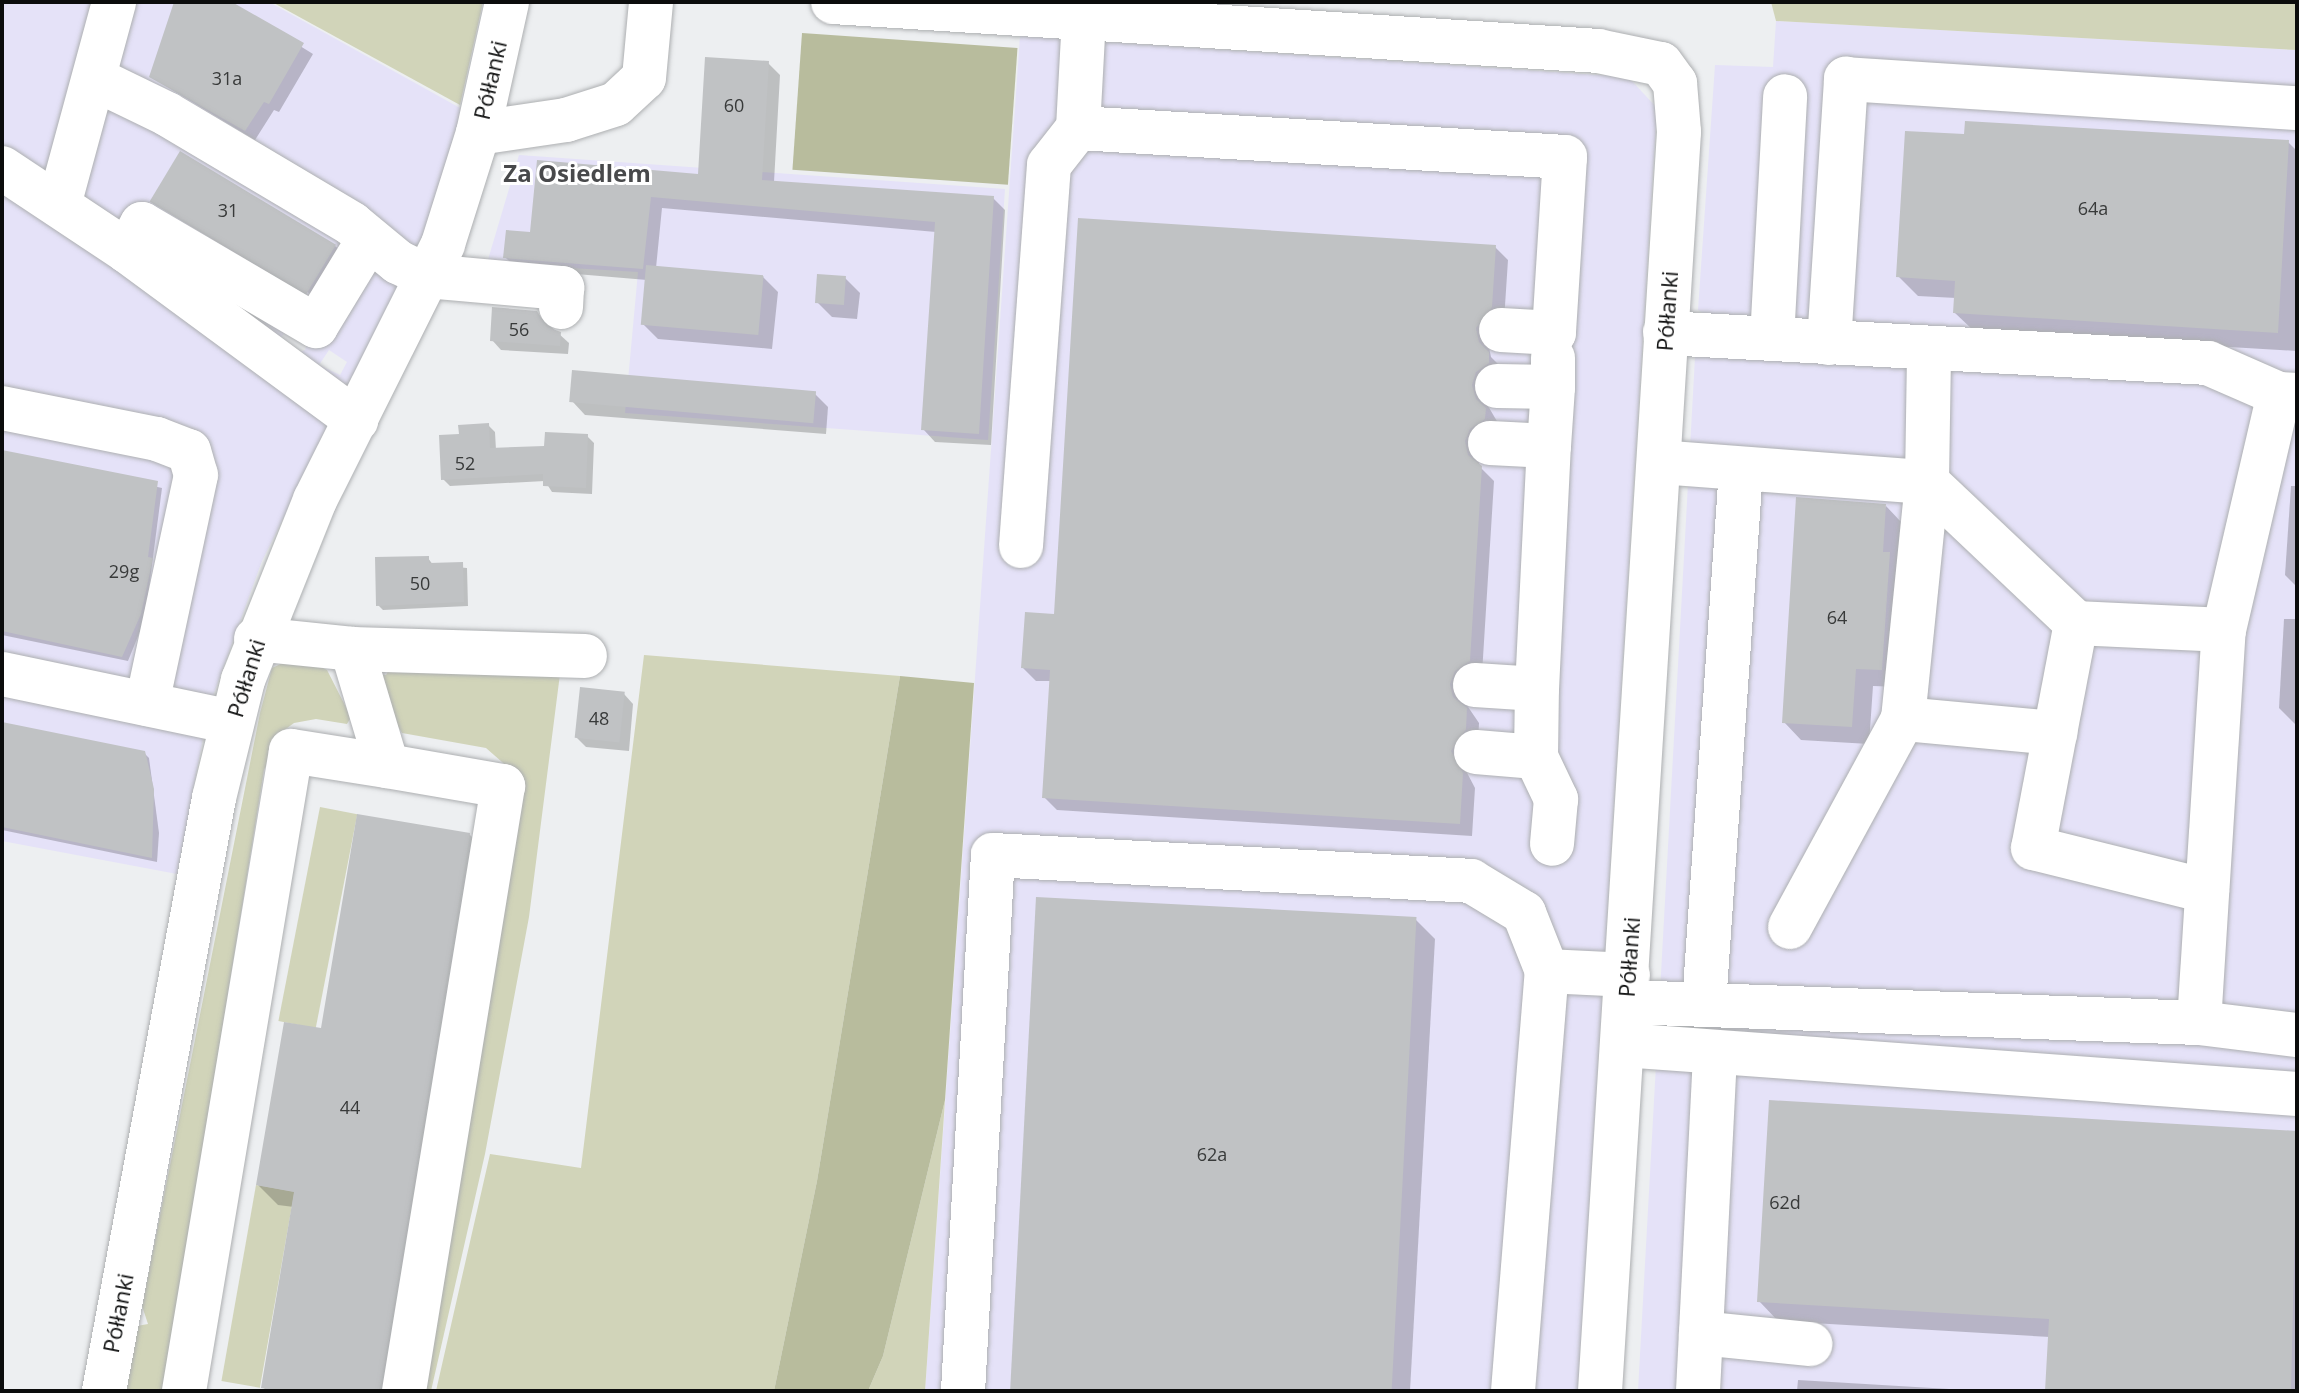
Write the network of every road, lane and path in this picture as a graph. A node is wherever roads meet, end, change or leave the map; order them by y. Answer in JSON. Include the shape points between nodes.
{"nodes":[{"id":1,"x":114,"y":2,"type":"edge"},
{"id":2,"x":507,"y":2,"type":"edge"},
{"id":3,"x":651,"y":2,"type":"edge"},
{"id":4,"x":833,"y":2,"type":"edge"},
{"id":5,"x":1084,"y":18,"type":"junction"},
{"id":6,"x":494,"y":65,"type":"junction"},
{"id":7,"x":95,"y":79,"type":"junction"},
{"id":8,"x":1785,"y":96,"type":"dead end"},
{"id":9,"x":2297,"y":108,"type":"edge"},
{"id":10,"x":554,"y":122,"type":"junction"},
{"id":11,"x":1078,"y":128,"type":"junction"},
{"id":12,"x":478,"y":133,"type":"junction"},
{"id":13,"x":2,"y":168,"type":"edge"},
{"id":14,"x":59,"y":205,"type":"junction"},
{"id":15,"x":369,"y":239,"type":"junction"},
{"id":16,"x":127,"y":251,"type":"junction"},
{"id":17,"x":427,"y":276,"type":"junction"},
{"id":18,"x":561,"y":307,"type":"dead end"},
{"id":19,"x":1501,"y":330,"type":"dead end"},
{"id":20,"x":1554,"y":333,"type":"junction"},
{"id":21,"x":1665,"y":333,"type":"junction"},
{"id":22,"x":1772,"y":339,"type":"junction"},
{"id":23,"x":1829,"y":343,"type":"junction"},
{"id":24,"x":1929,"y":348,"type":"junction"},
{"id":25,"x":1497,"y":386,"type":"dead end"},
{"id":26,"x":1553,"y":387,"type":"junction"},
{"id":27,"x":2288,"y":395,"type":"edge"},
{"id":28,"x":2,"y":408,"type":"edge"},
{"id":29,"x":356,"y":420,"type":"junction"},
{"id":30,"x":1490,"y":443,"type":"dead end"},
{"id":31,"x":1549,"y":446,"type":"junction"},
{"id":32,"x":1659,"y":462,"type":"junction"},
{"id":33,"x":1741,"y":470,"type":"junction"},
{"id":34,"x":1927,"y":482,"type":"junction"},
{"id":35,"x":1021,"y":546,"type":"dead end"},
{"id":36,"x":2076,"y":623,"type":"junction"},
{"id":37,"x":2224,"y":630,"type":"junction"},
{"id":38,"x":256,"y":639,"type":"junction"},
{"id":39,"x":352,"y":649,"type":"junction"},
{"id":40,"x":585,"y":656,"type":"dead end"},
{"id":41,"x":2,"y":674,"type":"edge"},
{"id":42,"x":1475,"y":685,"type":"dead end"},
{"id":43,"x":1537,"y":689,"type":"junction"},
{"id":44,"x":147,"y":704,"type":"junction"},
{"id":45,"x":1903,"y":719,"type":"junction"},
{"id":46,"x":232,"y":722,"type":"junction"},
{"id":47,"x":2055,"y":733,"type":"junction"},
{"id":48,"x":1476,"y":752,"type":"dead end"},
{"id":49,"x":1536,"y":757,"type":"junction"},
{"id":50,"x":387,"y":766,"type":"junction"},
{"id":51,"x":1552,"y":844,"type":"dead end"},
{"id":52,"x":2207,"y":891,"type":"junction"},
{"id":53,"x":1790,"y":927,"type":"dead end"},
{"id":54,"x":1547,"y":971,"type":"junction"},
{"id":55,"x":1627,"y":988,"type":"junction"},
{"id":56,"x":1704,"y":1004,"type":"junction"},
{"id":57,"x":2199,"y":1023,"type":"junction"},
{"id":58,"x":2297,"y":1035,"type":"edge"},
{"id":59,"x":1623,"y":1045,"type":"junction"},
{"id":60,"x":1715,"y":1054,"type":"junction"},
{"id":61,"x":2297,"y":1094,"type":"edge"},
{"id":62,"x":1701,"y":1333,"type":"junction"},
{"id":63,"x":1810,"y":1344,"type":"dead end"},
{"id":64,"x":104,"y":1391,"type":"edge"},
{"id":65,"x":184,"y":1391,"type":"edge"},
{"id":66,"x":404,"y":1391,"type":"edge"},
{"id":67,"x":963,"y":1391,"type":"edge"},
{"id":68,"x":1513,"y":1391,"type":"edge"},
{"id":69,"x":1600,"y":1391,"type":"edge"},
{"id":70,"x":1698,"y":1391,"type":"edge"}],
"edges":[{"from":1,"to":7,"type":"street"},
{"from":2,"to":6,"type":"street","name":"Półłanki"},
{"from":3,"to":10,"type":"street","via":[[644,78],[616,104]]},
{"from":4,"to":5,"type":"street","name":"Półłanki"},
{"from":5,"to":11,"type":"street"},
{"from":5,"to":21,"type":"street","name":"Półłanki","via":[[1598,51],[1661,64],[1675,83],[1679,109]]},
{"from":6,"to":10,"type":"street"},
{"from":6,"to":12,"type":"street","name":"Półłanki"},
{"from":7,"to":14,"type":"street"},
{"from":7,"to":15,"type":"street","via":[[167,114]]},
{"from":8,"to":22,"type":"street"},
{"from":9,"to":23,"type":"street","via":[[1846,79]]},
{"from":10,"to":12,"type":"street"},
{"from":11,"to":20,"type":"street","via":[[1565,157]]},
{"from":11,"to":35,"type":"street","via":[[1049,165]]},
{"from":12,"to":17,"type":"street","name":"Półłanki","via":[[453,217]]},
{"from":13,"to":14,"type":"street"},
{"from":14,"to":16,"type":"street"},
{"from":15,"to":16,"type":"street","via":[[316,326],[142,224]]},
{"from":15,"to":17,"type":"street"},
{"from":16,"to":29,"type":"street"},
{"from":17,"to":18,"type":"street","via":[[562,288]]},
{"from":17,"to":29,"type":"street","name":"Półłanki"},
{"from":19,"to":20,"type":"street"},
{"from":20,"to":26,"type":"street"},
{"from":21,"to":22,"type":"street"},
{"from":21,"to":32,"type":"street","name":"Półłanki"},
{"from":22,"to":23,"type":"street"},
{"from":23,"to":24,"type":"street"},
{"from":24,"to":27,"type":"street","via":[[2208,363]]},
{"from":24,"to":34,"type":"street"},
{"from":25,"to":26,"type":"street"},
{"from":26,"to":31,"type":"street"},
{"from":27,"to":37,"type":"street"},
{"from":28,"to":44,"type":"street","via":[[157,439],[189,451],[196,475]]},
{"from":29,"to":38,"type":"street","name":"Półłanki","via":[[304,523]]},
{"from":30,"to":31,"type":"street"},
{"from":31,"to":43,"type":"street"},
{"from":32,"to":33,"type":"street"},
{"from":32,"to":55,"type":"street","name":"Półłanki"},
{"from":33,"to":34,"type":"street"},
{"from":33,"to":56,"type":"street"},
{"from":34,"to":36,"type":"street"},
{"from":34,"to":45,"type":"street"},
{"from":36,"to":37,"type":"street"},
{"from":36,"to":47,"type":"street"},
{"from":37,"to":52,"type":"street"},
{"from":38,"to":39,"type":"street"},
{"from":38,"to":46,"type":"street","name":"Półłanki"},
{"from":39,"to":40,"type":"street"},
{"from":39,"to":50,"type":"street"},
{"from":41,"to":44,"type":"street"},
{"from":42,"to":43,"type":"street"},
{"from":43,"to":49,"type":"street"},
{"from":44,"to":46,"type":"street"},
{"from":45,"to":47,"type":"street"},
{"from":45,"to":53,"type":"street"},
{"from":46,"to":64,"type":"street","name":"Półłanki"},
{"from":47,"to":52,"type":"street","via":[[2033,848]]},
{"from":48,"to":49,"type":"street"},
{"from":49,"to":51,"type":"street","via":[[1556,799]]},
{"from":50,"to":65,"type":"street","via":[[291,751]]},
{"from":50,"to":66,"type":"street","via":[[503,786]]},
{"from":52,"to":57,"type":"street"},
{"from":54,"to":55,"type":"street"},
{"from":54,"to":67,"type":"street","via":[[1524,913],[1471,881],[993,855]]},
{"from":54,"to":68,"type":"street"},
{"from":55,"to":56,"type":"street"},
{"from":55,"to":59,"type":"street","name":"Półłanki"},
{"from":56,"to":57,"type":"street"},
{"from":57,"to":58,"type":"street"},
{"from":59,"to":60,"type":"street"},
{"from":59,"to":69,"type":"street","name":"Półłanki"},
{"from":60,"to":61,"type":"street"},
{"from":60,"to":62,"type":"street"},
{"from":62,"to":63,"type":"street"},
{"from":62,"to":70,"type":"street"}]}
